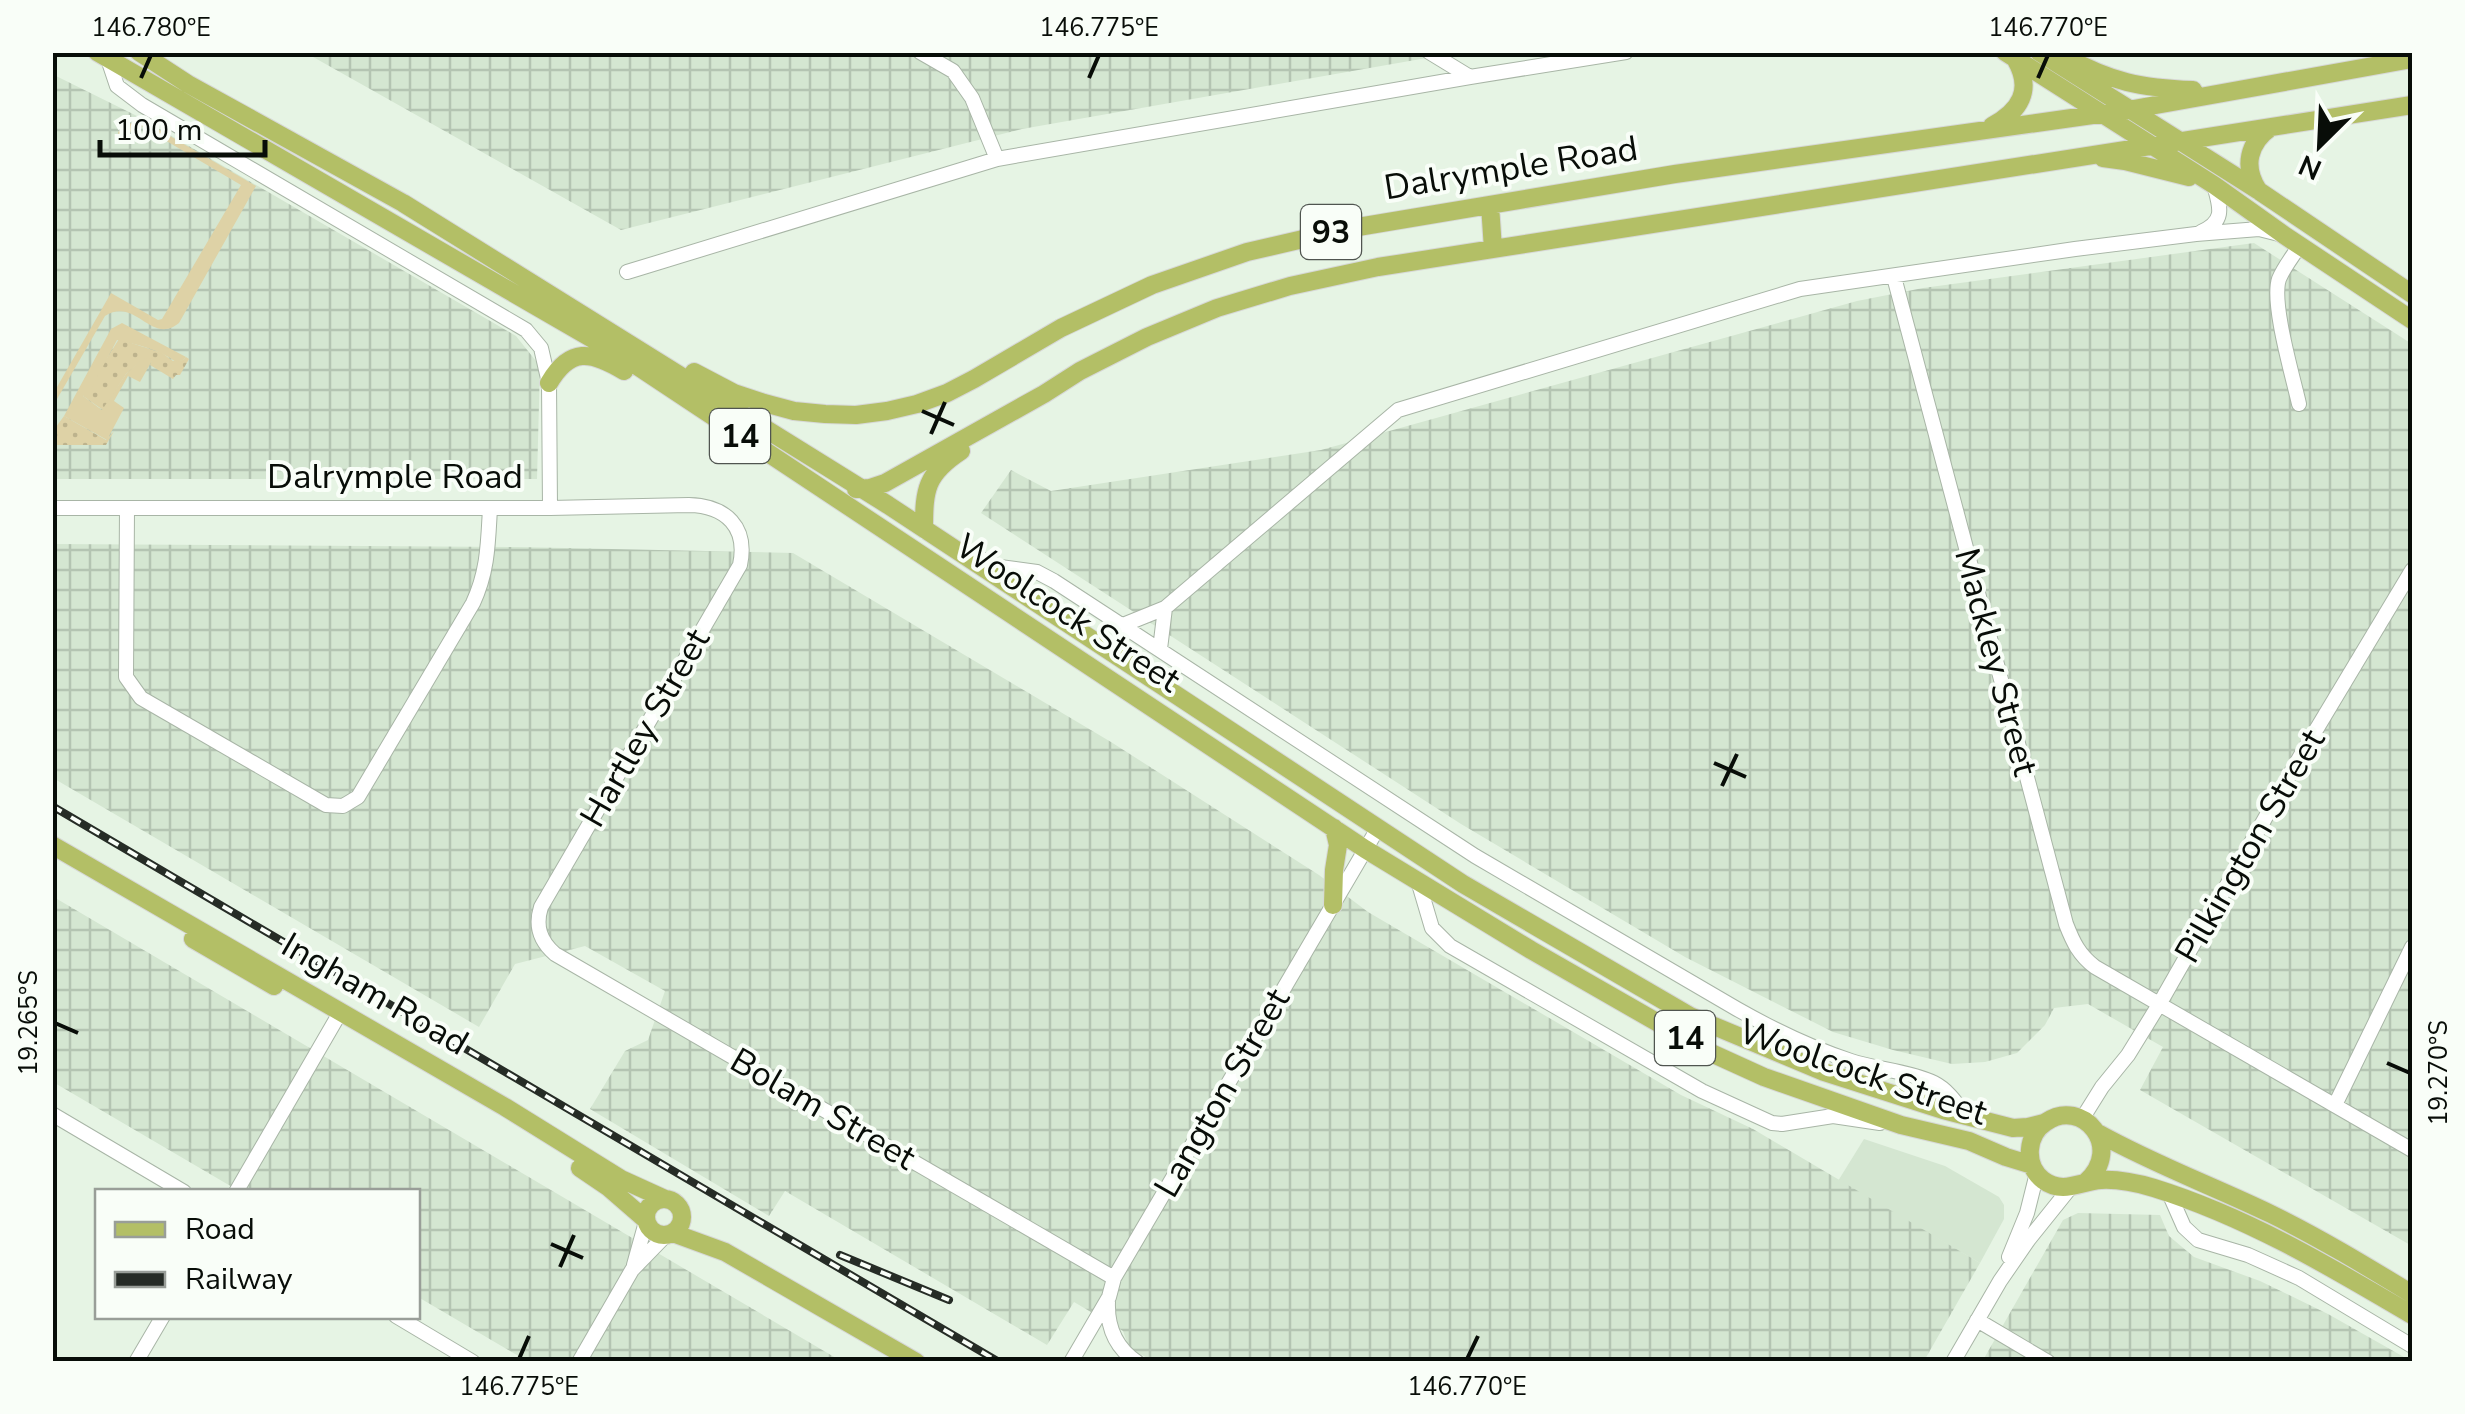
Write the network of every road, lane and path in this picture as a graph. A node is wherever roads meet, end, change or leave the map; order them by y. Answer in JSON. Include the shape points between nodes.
{"nodes":[{"id":1,"x":138,"y":52,"type":"edge"},
{"id":2,"x":920,"y":52,"type":"edge"},
{"id":3,"x":1429,"y":52,"type":"edge"},
{"id":4,"x":1626,"y":52,"type":"edge"},
{"id":5,"x":102,"y":56,"type":"edge"},
{"id":6,"x":2010,"y":56,"type":"edge"},
{"id":7,"x":2045,"y":56,"type":"edge"},
{"id":8,"x":2412,"y":59,"type":"edge"},
{"id":9,"x":1470,"y":77,"type":"junction"},
{"id":10,"x":2227,"y":91,"type":"junction"},
{"id":11,"x":2412,"y":104,"type":"edge"},
{"id":12,"x":2128,"y":110,"type":"junction"},
{"id":13,"x":2100,"y":114,"type":"junction"},
{"id":14,"x":2271,"y":126,"type":"junction"},
{"id":15,"x":1988,"y":130,"type":"junction"},
{"id":16,"x":2132,"y":133,"type":"junction"},
{"id":17,"x":2178,"y":140,"type":"junction"},
{"id":18,"x":2150,"y":144,"type":"junction"},
{"id":19,"x":2080,"y":155,"type":"junction"},
{"id":20,"x":997,"y":159,"type":"junction"},
{"id":21,"x":2214,"y":185,"type":"junction"},
{"id":22,"x":2259,"y":192,"type":"junction"},
{"id":23,"x":1490,"y":205,"type":"junction"},
{"id":24,"x":2196,"y":234,"type":"junction"},
{"id":25,"x":2292,"y":240,"type":"junction"},
{"id":26,"x":1492,"y":249,"type":"junction"},
{"id":27,"x":627,"y":272,"type":"dead end"},
{"id":28,"x":1894,"y":277,"type":"junction"},
{"id":29,"x":2412,"y":294,"type":"edge"},
{"id":30,"x":2412,"y":320,"type":"edge"},
{"id":31,"x":608,"y":330,"type":"junction"},
{"id":32,"x":533,"y":337,"type":"junction"},
{"id":33,"x":574,"y":357,"type":"junction"},
{"id":34,"x":549,"y":383,"type":"junction"},
{"id":35,"x":1044,"y":394,"type":"junction"},
{"id":36,"x":2300,"y":404,"type":"dead end"},
{"id":37,"x":705,"y":412,"type":"junction"},
{"id":38,"x":824,"y":466,"type":"junction"},
{"id":39,"x":816,"y":486,"type":"junction"},
{"id":40,"x":860,"y":489,"type":"junction"},
{"id":41,"x":52,"y":508,"type":"edge"},
{"id":42,"x":127,"y":508,"type":"junction"},
{"id":43,"x":490,"y":508,"type":"junction"},
{"id":44,"x":550,"y":508,"type":"junction"},
{"id":45,"x":732,"y":522,"type":"joint"},
{"id":46,"x":924,"y":529,"type":"junction"},
{"id":47,"x":946,"y":544,"type":"junction"},
{"id":48,"x":2412,"y":570,"type":"edge"},
{"id":49,"x":1165,"y":608,"type":"junction"},
{"id":50,"x":1123,"y":625,"type":"junction"},
{"id":51,"x":1160,"y":650,"type":"junction"},
{"id":52,"x":1334,"y":828,"type":"junction"},
{"id":53,"x":1378,"y":828,"type":"junction"},
{"id":54,"x":52,"y":845,"type":"edge"},
{"id":55,"x":1366,"y":849,"type":"junction"},
{"id":56,"x":52,"y":858,"type":"edge"},
{"id":57,"x":1419,"y":884,"type":"junction"},
{"id":58,"x":1333,"y":905,"type":"junction"},
{"id":59,"x":540,"y":933,"type":"joint"},
{"id":60,"x":2412,"y":947,"type":"edge"},
{"id":61,"x":2160,"y":1003,"type":"junction"},
{"id":62,"x":338,"y":1016,"type":"junction"},
{"id":63,"x":2335,"y":1105,"type":"junction"},
{"id":64,"x":52,"y":1114,"type":"edge"},
{"id":65,"x":1966,"y":1116,"type":"junction"},
{"id":66,"x":2044,"y":1123,"type":"junction"},
{"id":67,"x":1901,"y":1125,"type":"junction"},
{"id":68,"x":2089,"y":1126,"type":"junction"},
{"id":69,"x":2412,"y":1150,"type":"edge"},
{"id":70,"x":2034,"y":1169,"type":"junction"},
{"id":71,"x":2078,"y":1185,"type":"junction"},
{"id":72,"x":179,"y":1189,"type":"edge"},
{"id":73,"x":238,"y":1189,"type":"edge"},
{"id":74,"x":2169,"y":1193,"type":"junction"},
{"id":75,"x":665,"y":1200,"type":"junction"},
{"id":76,"x":646,"y":1221,"type":"junction"},
{"id":77,"x":674,"y":1228,"type":"junction"},
{"id":78,"x":632,"y":1270,"type":"junction"},
{"id":79,"x":1114,"y":1278,"type":"junction"},
{"id":80,"x":2000,"y":1281,"type":"junction"},
{"id":81,"x":2412,"y":1294,"type":"edge"},
{"id":82,"x":1109,"y":1297,"type":"junction"},
{"id":83,"x":2412,"y":1314,"type":"edge"},
{"id":84,"x":161,"y":1319,"type":"edge"},
{"id":85,"x":401,"y":1319,"type":"edge"},
{"id":86,"x":1977,"y":1320,"type":"junction"},
{"id":87,"x":2412,"y":1346,"type":"edge"},
{"id":88,"x":136,"y":1362,"type":"edge"},
{"id":89,"x":473,"y":1362,"type":"edge"},
{"id":90,"x":578,"y":1362,"type":"edge"},
{"id":91,"x":916,"y":1362,"type":"edge"},
{"id":92,"x":1071,"y":1362,"type":"edge"},
{"id":93,"x":1137,"y":1362,"type":"edge"},
{"id":94,"x":1953,"y":1362,"type":"edge"},
{"id":95,"x":2048,"y":1362,"type":"edge"}],
"edges":[{"from":1,"to":31,"type":"main road","name":"Woolcock Street","number":"14"},
{"from":2,"to":20,"type":"street","via":[[953,72],[972,98]]},
{"from":3,"to":9,"type":"street"},
{"from":4,"to":9,"type":"street"},
{"from":5,"to":32,"type":"street","via":[[117,86],[142,105]]},
{"from":5,"to":37,"type":"main road","name":"Woolcock Street","number":"14","via":[[622,356]]},
{"from":6,"to":13,"type":"main road"},
{"from":6,"to":15,"type":"main road","via":[[2024,82],[2020,102]]},
{"from":7,"to":10,"type":"main road","via":[[2066,57],[2136,86]]},
{"from":7,"to":12,"type":"main road"},
{"from":8,"to":10,"type":"main road","name":"Dalrymple Road","number":"93"},
{"from":9,"to":20,"type":"street"},
{"from":10,"to":12,"type":"main road","name":"Dalrymple Road","number":"93"},
{"from":11,"to":14,"type":"main road","number":"93"},
{"from":12,"to":13,"type":"main road","name":"Dalrymple Road","number":"93"},
{"from":12,"to":16,"type":"main road","via":[[2135,119]]},
{"from":12,"to":17,"type":"main road"},
{"from":13,"to":15,"type":"main road","name":"Dalrymple Road","number":"93"},
{"from":13,"to":16,"type":"main road"},
{"from":14,"to":17,"type":"main road","number":"93"},
{"from":14,"to":22,"type":"main road","via":[[2249,158]]},
{"from":15,"to":23,"type":"main road","name":"Dalrymple Road","number":"93"},
{"from":16,"to":18,"type":"main road"},
{"from":16,"to":19,"type":"main road"},
{"from":17,"to":18,"type":"main road","number":"93"},
{"from":17,"to":22,"type":"main road"},
{"from":18,"to":19,"type":"main road","number":"93"},
{"from":18,"to":21,"type":"main road"},
{"from":19,"to":21,"type":"main road"},
{"from":19,"to":26,"type":"main road","number":"93"},
{"from":20,"to":27,"type":"street"},
{"from":21,"to":24,"type":"street","via":[[2218,217]]},
{"from":21,"to":25,"type":"main road"},
{"from":22,"to":29,"type":"main road"},
{"from":23,"to":26,"type":"main road"},
{"from":23,"to":31,"type":"main road","name":"Dalrymple Road","number":"93","via":[[1247,252],[1152,285],[946,393],[887,411],[825,414],[764,403]]},
{"from":24,"to":25,"type":"street","via":[[2258,229]]},
{"from":24,"to":28,"type":"street"},
{"from":25,"to":30,"type":"main road"},
{"from":25,"to":36,"type":"street","via":[[2278,288]]},
{"from":26,"to":35,"type":"main road","number":"93","via":[[1378,267],[1217,308],[1147,337]]},
{"from":28,"to":49,"type":"street","via":[[1800,289],[1398,410]]},
{"from":28,"to":61,"type":"street","name":"Mackley Street","via":[[2072,942],[2082,958]]},
{"from":31,"to":38,"type":"main road","name":"Woolcock Street","number":"14"},
{"from":32,"to":33,"type":"street"},
{"from":32,"to":34,"type":"street"},
{"from":33,"to":34,"type":"main road"},
{"from":33,"to":37,"type":"main road","via":[[604,360]]},
{"from":34,"to":44,"type":"street"},
{"from":35,"to":40,"type":"main road","number":"93","via":[[885,483]]},
{"from":35,"to":46,"type":"main road","via":[[942,466],[924,495]]},
{"from":37,"to":39,"type":"main road","name":"Woolcock Street","number":"14"},
{"from":38,"to":39,"type":"main road","via":[[830,476]]},
{"from":38,"to":40,"type":"main road","name":"Woolcock Street","number":"14"},
{"from":39,"to":40,"type":"main road","number":"93"},
{"from":39,"to":52,"type":"main road","name":"Woolcock Street","number":"14"},
{"from":40,"to":46,"type":"main road","name":"Woolcock Street","number":"14"},
{"from":41,"to":42,"type":"street","name":"Dalrymple Road"},
{"from":42,"to":43,"type":"street","name":"Dalrymple Road"},
{"from":42,"to":43,"type":"street","via":[[126,677],[141,698],[326,805],[342,806],[358,797],[473,603],[487,561]]},
{"from":43,"to":44,"type":"street","name":"Dalrymple Road"},
{"from":44,"to":45,"type":"street","name":"Dalrymple Road","via":[[705,506]]},
{"from":45,"to":59,"type":"street","name":"Hartley Street","via":[[741,538],[740,565],[541,907]]},
{"from":46,"to":47,"type":"main road","name":"Woolcock Street","number":"14"},
{"from":47,"to":50,"type":"street","via":[[1000,567],[1037,572]]},
{"from":47,"to":53,"type":"main road","name":"Woolcock Street","number":"14"},
{"from":48,"to":61,"type":"street","name":"Pilkington Street"},
{"from":49,"to":50,"type":"street"},
{"from":49,"to":51,"type":"street"},
{"from":50,"to":51,"type":"street"},
{"from":51,"to":65,"type":"street","via":[[1475,856],[1737,1010],[1814,1048],[1930,1081]]},
{"from":52,"to":55,"type":"main road","name":"Woolcock Street","number":"14"},
{"from":52,"to":58,"type":"main road"},
{"from":53,"to":55,"type":"street","name":"Langton Street"},
{"from":53,"to":65,"type":"main road","name":"Woolcock Street","number":"14","via":[[1690,1016],[1824,1072]]},
{"from":54,"to":62,"type":"main road","name":"Ingham Road"},
{"from":55,"to":57,"type":"main road","name":"Woolcock Street","number":"14"},
{"from":55,"to":58,"type":"street","name":"Langton Street"},
{"from":56,"to":62,"type":"main road","name":"Ingham Road"},
{"from":57,"to":67,"type":"main road","name":"Woolcock Street","number":"14","via":[[1709,1052]]},
{"from":57,"to":67,"type":"street","via":[[1432,928],[1450,946],[1702,1090],[1772,1123],[1832,1116]]},
{"from":58,"to":79,"type":"street","name":"Langton Street"},
{"from":59,"to":79,"type":"street","name":"Bolam Street","via":[[555,954]]},
{"from":60,"to":63,"type":"street"},
{"from":61,"to":63,"type":"street","name":"Mackley Street"},
{"from":61,"to":68,"type":"street","name":"Pilkington Street","via":[[2102,1087]]},
{"from":62,"to":73,"type":"street"},
{"from":62,"to":75,"type":"main road","name":"Ingham Road"},
{"from":62,"to":76,"type":"main road","name":"Ingham Road","via":[[581,1169]]},
{"from":63,"to":69,"type":"street","name":"Mackley Street"},
{"from":64,"to":72,"type":"street"},
{"from":65,"to":66,"type":"main road","name":"Woolcock Street","number":"14","via":[[2012,1128]]},
{"from":66,"to":68,"type":"main road","number":"14","via":[[2062,1116]]},
{"from":66,"to":70,"type":"main road","via":[[2030,1146]]},
{"from":67,"to":70,"type":"main road","name":"Woolcock Street","number":"14","via":[[1968,1140]]},
{"from":68,"to":71,"type":"main road","via":[[2100,1165]]},
{"from":68,"to":81,"type":"main road","via":[[2308,1233]]},
{"from":70,"to":71,"type":"main road","number":"14","via":[[2052,1185]]},
{"from":70,"to":80,"type":"street","via":[[2028,1213]]},
{"from":71,"to":74,"type":"main road","number":"14","via":[[2129,1182]]},
{"from":71,"to":80,"type":"street"},
{"from":74,"to":83,"type":"main road","number":"14","via":[[2274,1236]]},
{"from":74,"to":87,"type":"street","via":[[2184,1227],[2198,1240],[2299,1278]]},
{"from":75,"to":76,"type":"main road","via":[[652,1203]]},
{"from":75,"to":77,"type":"main road","via":[[676,1205]]},
{"from":76,"to":77,"type":"main road","via":[[654,1232]]},
{"from":76,"to":78,"type":"street"},
{"from":77,"to":78,"type":"street"},
{"from":77,"to":91,"type":"main road"},
{"from":78,"to":90,"type":"street"},
{"from":79,"to":82,"type":"street","name":"Langton Street"},
{"from":80,"to":86,"type":"street"},
{"from":82,"to":92,"type":"street","name":"Langton Street"},
{"from":82,"to":93,"type":"street","via":[[1115,1342]]},
{"from":84,"to":88,"type":"street"},
{"from":85,"to":89,"type":"street"},
{"from":86,"to":94,"type":"street"},
{"from":86,"to":95,"type":"street"}]}
